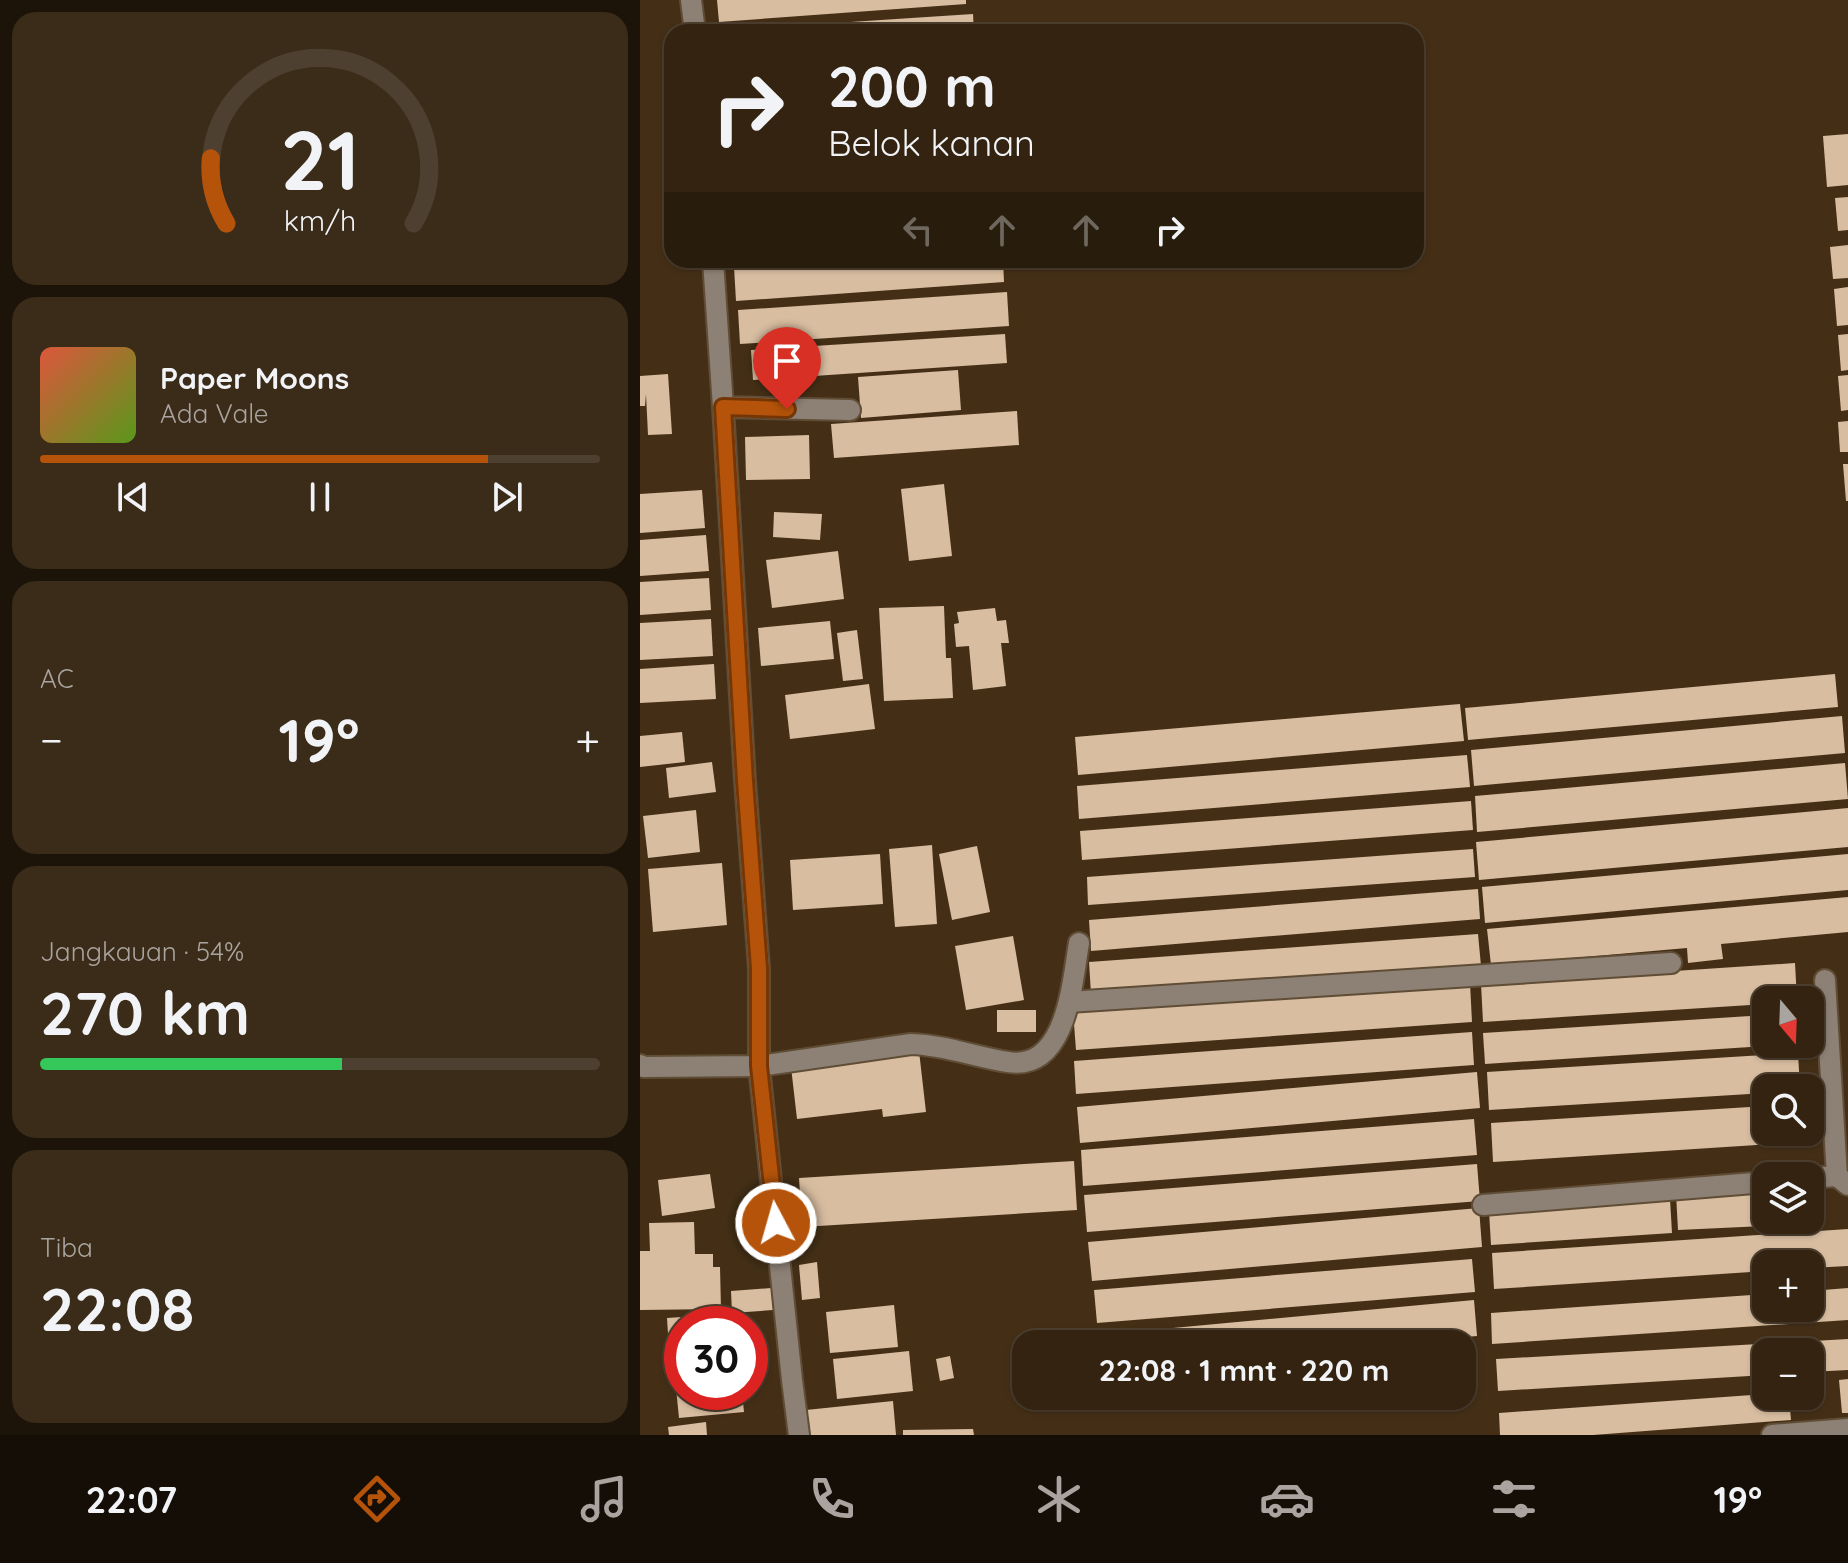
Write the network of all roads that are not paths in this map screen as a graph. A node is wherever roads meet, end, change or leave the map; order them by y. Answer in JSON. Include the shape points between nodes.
{"nodes":[{"id":1,"x":691,"y":0,"type":"edge"},
{"id":2,"x":694,"y":24,"type":"edge"},
{"id":3,"x":714,"y":268,"type":"edge"},
{"id":4,"x":723,"y":407,"type":"junction"},
{"id":5,"x":850,"y":410,"type":"dead end"},
{"id":6,"x":1079,"y":943,"type":"dead end"},
{"id":7,"x":1671,"y":963,"type":"dead end"},
{"id":8,"x":1825,"y":980,"type":"dead end"},
{"id":9,"x":1069,"y":1002,"type":"junction"},
{"id":10,"x":640,"y":1065,"type":"edge"},
{"id":11,"x":759,"y":1066,"type":"junction"},
{"id":12,"x":1842,"y":1180,"type":"edge"},
{"id":13,"x":1752,"y":1183,"type":"edge"},
{"id":14,"x":1483,"y":1205,"type":"dead end"},
{"id":15,"x":1848,"y":1429,"type":"edge"},
{"id":16,"x":799,"y":1435,"type":"edge"},
{"id":17,"x":1772,"y":1435,"type":"edge"}],
"edges":[{"from":1,"to":2,"type":"street"},
{"from":3,"to":4,"type":"street"},
{"from":4,"to":5,"type":"street"},
{"from":4,"to":11,"type":"street","via":[[759,968]]},
{"from":6,"to":9,"type":"street"},
{"from":7,"to":9,"type":"street"},
{"from":8,"to":12,"type":"street"},
{"from":9,"to":11,"type":"street","via":[[1052,1045],[1022,1062],[911,1044]]},
{"from":10,"to":11,"type":"street"},
{"from":11,"to":16,"type":"street"},
{"from":13,"to":14,"type":"street"},
{"from":15,"to":17,"type":"street"}]}
